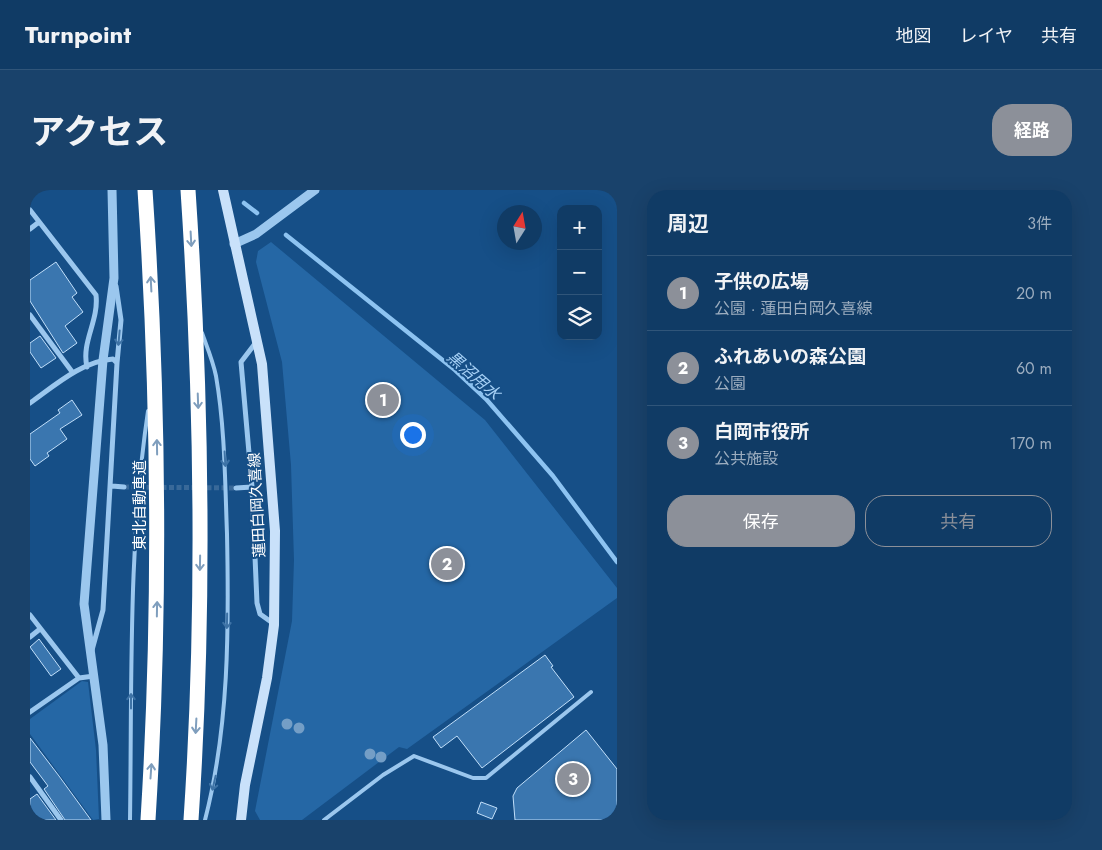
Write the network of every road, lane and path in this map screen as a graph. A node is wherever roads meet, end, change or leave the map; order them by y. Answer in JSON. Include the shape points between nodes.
{"nodes":[{"id":1,"x":112,"y":190,"type":"edge"},
{"id":2,"x":145,"y":190,"type":"edge"},
{"id":3,"x":188,"y":190,"type":"edge"},
{"id":4,"x":222,"y":190,"type":"edge"},
{"id":5,"x":315,"y":190,"type":"edge"},
{"id":6,"x":30,"y":210,"type":"edge"},
{"id":7,"x":39,"y":222,"type":"junction"},
{"id":8,"x":30,"y":229,"type":"edge"},
{"id":9,"x":234,"y":244,"type":"junction"},
{"id":10,"x":114,"y":278,"type":"junction"},
{"id":11,"x":195,"y":309,"type":"junction"},
{"id":12,"x":30,"y":314,"type":"edge"},
{"id":13,"x":257,"y":341,"type":"junction"},
{"id":14,"x":103,"y":360,"type":"junction"},
{"id":15,"x":117,"y":363,"type":"junction"},
{"id":16,"x":155,"y":366,"type":"junction"},
{"id":17,"x":87,"y":367,"type":"junction"},
{"id":18,"x":73,"y":372,"type":"junction"},
{"id":19,"x":30,"y":404,"type":"edge"},
{"id":20,"x":112,"y":486,"type":"junction"},
{"id":21,"x":124,"y":487,"type":"tunnel mouth"},
{"id":22,"x":252,"y":487,"type":"junction"},
{"id":23,"x":236,"y":488,"type":"tunnel mouth"},
{"id":24,"x":30,"y":615,"type":"edge"},
{"id":25,"x":274,"y":624,"type":"junction"},
{"id":26,"x":40,"y":629,"type":"junction"},
{"id":27,"x":30,"y":637,"type":"edge"},
{"id":28,"x":92,"y":652,"type":"junction"},
{"id":29,"x":95,"y":676,"type":"junction"},
{"id":30,"x":79,"y":678,"type":"junction"},
{"id":31,"x":591,"y":692,"type":"dead end"},
{"id":32,"x":30,"y":712,"type":"edge"},
{"id":33,"x":30,"y":777,"type":"edge"},
{"id":34,"x":32,"y":785,"type":"edge"},
{"id":35,"x":61,"y":820,"type":"edge"},
{"id":36,"x":106,"y":820,"type":"edge"},
{"id":37,"x":130,"y":820,"type":"edge"},
{"id":38,"x":148,"y":820,"type":"edge"},
{"id":39,"x":191,"y":820,"type":"edge"},
{"id":40,"x":205,"y":820,"type":"edge"},
{"id":41,"x":241,"y":820,"type":"edge"},
{"id":42,"x":324,"y":820,"type":"edge"}],
"edges":[{"from":1,"to":10,"type":"street"},
{"from":16,"to":2,"type":"highway","name":"東北自動車道","one_way":true},
{"from":3,"to":11,"type":"highway","one_way":true},
{"from":4,"to":9,"type":"main road","name":"蓮田白岡久喜線"},
{"from":5,"to":9,"type":"street","via":[[256,234]]},
{"from":6,"to":7,"type":"street"},
{"from":7,"to":8,"type":"street"},
{"from":7,"to":17,"type":"street","via":[[96,295],[95,320],[84,355]]},
{"from":9,"to":13,"type":"main road","name":"蓮田白岡久喜線"},
{"from":10,"to":14,"type":"street"},
{"from":10,"to":15,"type":"street","one_way":true,"via":[[121,320]]},
{"from":11,"to":39,"type":"highway","one_way":true,"via":[[200,551]]},
{"from":11,"to":40,"type":"lane","one_way":true,"via":[[216,375],[225,454],[228,588],[217,768]]},
{"from":12,"to":18,"type":"street"},
{"from":13,"to":22,"type":"street","via":[[241,362]]},
{"from":13,"to":25,"type":"main road","name":"蓮田白岡久喜線","via":[[262,364],[275,531]]},
{"from":14,"to":15,"type":"street"},
{"from":14,"to":17,"type":"street"},
{"from":14,"to":28,"type":"street","via":[[84,604]]},
{"from":15,"to":20,"type":"street"},
{"from":37,"to":16,"type":"lane","one_way":true,"via":[[132,586],[143,449]]},
{"from":38,"to":16,"type":"highway","name":"東北自動車道","one_way":true,"via":[[155,709],[157,592]]},
{"from":17,"to":18,"type":"street"},
{"from":18,"to":19,"type":"street"},
{"from":20,"to":21,"type":"street"},
{"from":20,"to":28,"type":"street","via":[[103,610]]},
{"from":22,"to":23,"type":"street"},
{"from":22,"to":25,"type":"street","via":[[257,603],[260,614]]},
{"from":24,"to":26,"type":"street"},
{"from":25,"to":41,"type":"main road","name":"蓮田白岡久喜線","via":[[267,678],[244,785]]},
{"from":26,"to":27,"type":"street"},
{"from":26,"to":30,"type":"street"},
{"from":28,"to":29,"type":"street"},
{"from":29,"to":30,"type":"street"},
{"from":29,"to":36,"type":"street","via":[[103,745]]},
{"from":30,"to":32,"type":"street"},
{"from":31,"to":42,"type":"lane","via":[[486,778],[473,778],[414,756]]},
{"from":33,"to":34,"type":"street"},
{"from":34,"to":35,"type":"street"}]}
